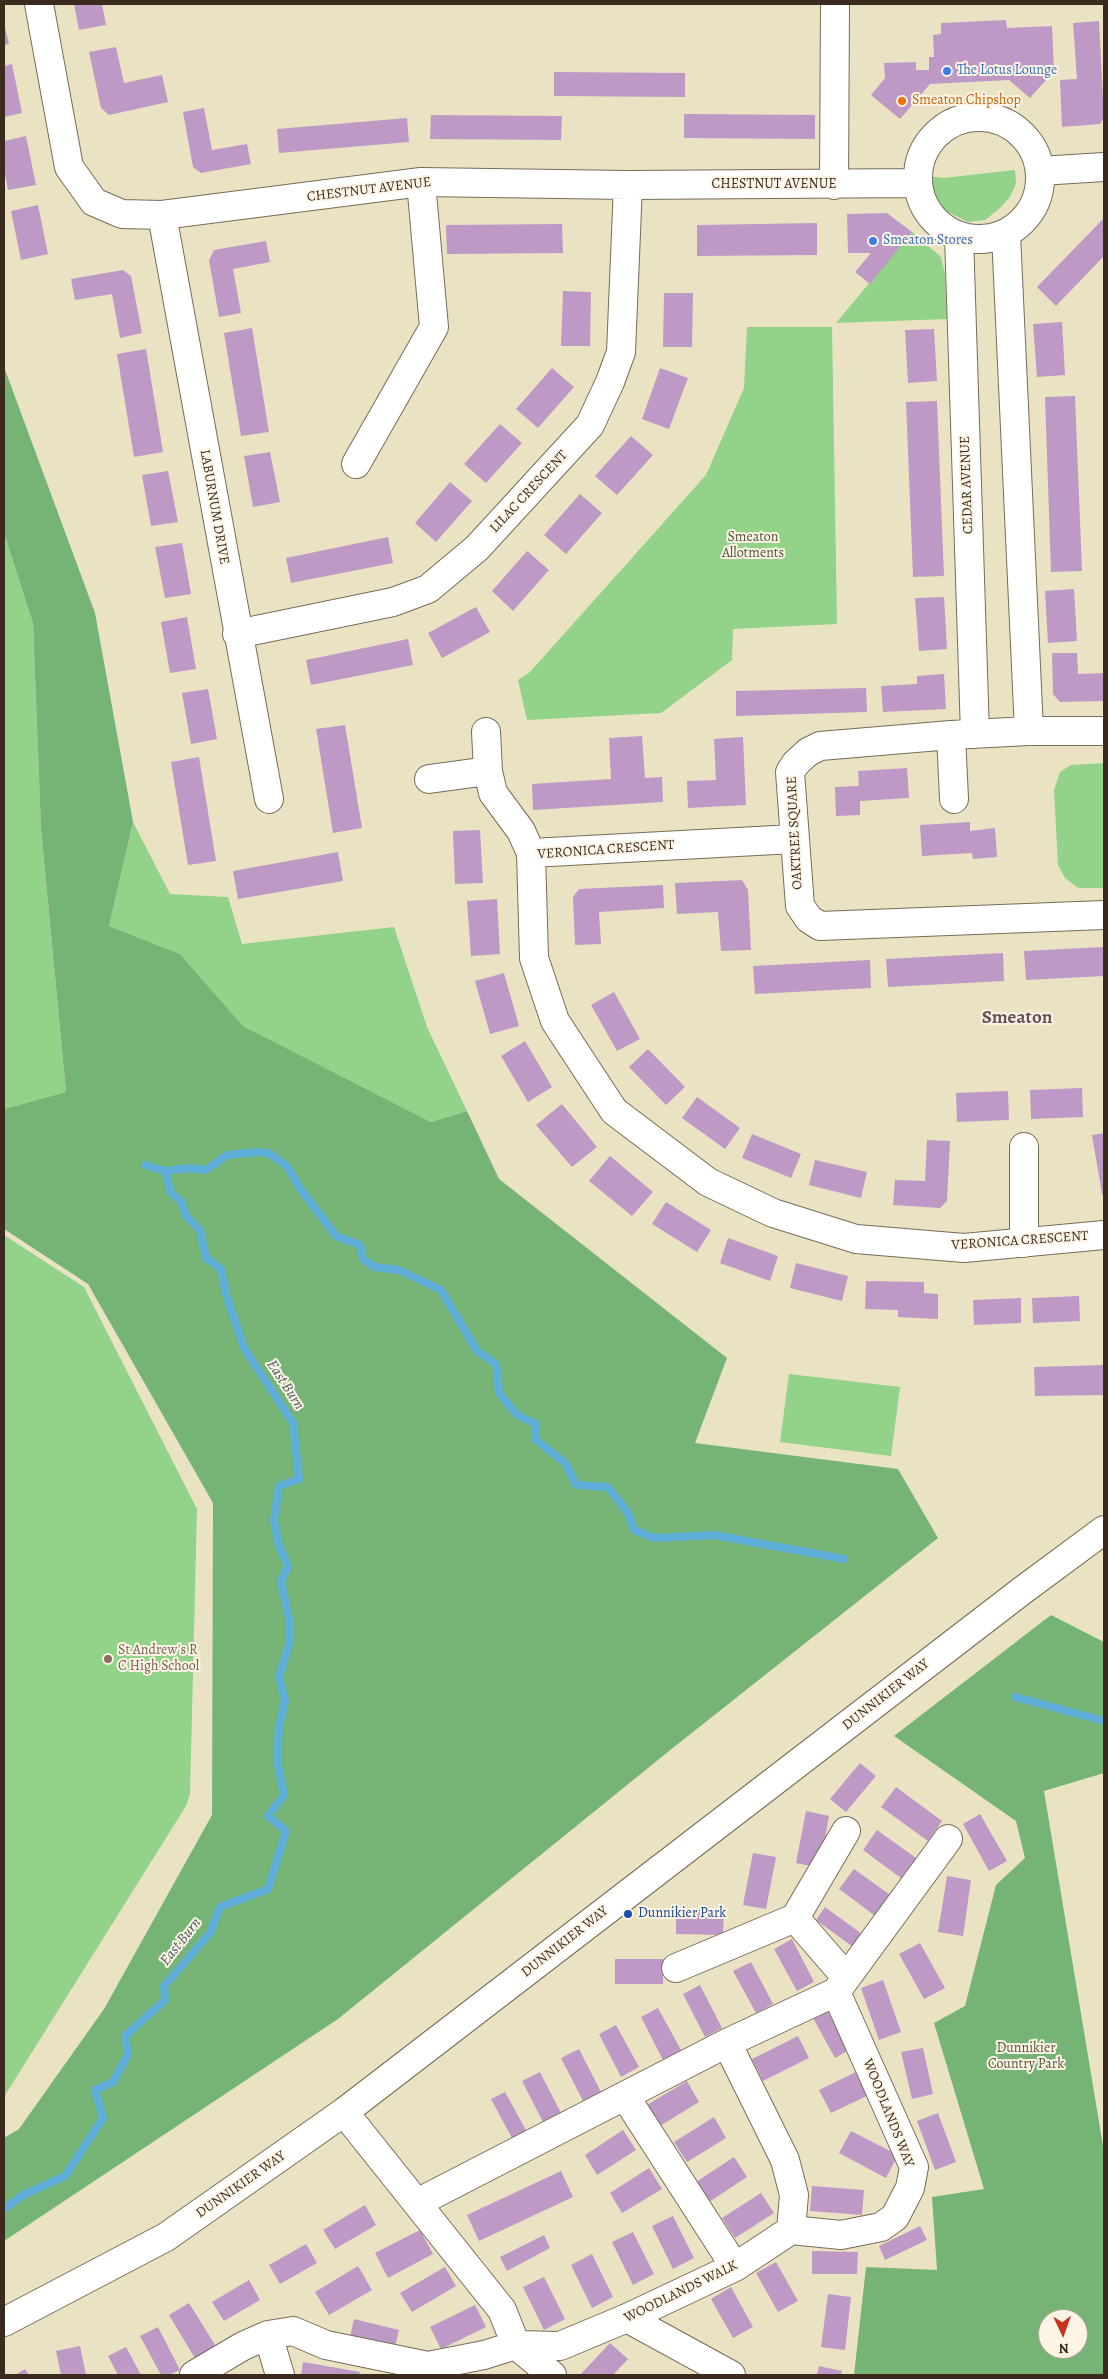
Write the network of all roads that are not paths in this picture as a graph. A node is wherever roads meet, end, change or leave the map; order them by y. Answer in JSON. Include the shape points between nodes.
{"nodes":[{"id":1,"x":40,"y":4,"type":"edge"},
{"id":2,"x":835,"y":4,"type":"edge"},
{"id":3,"x":1104,"y":167,"type":"edge"},
{"id":4,"x":1040,"y":171,"type":"junction"},
{"id":5,"x":421,"y":182,"type":"junction"},
{"id":6,"x":917,"y":183,"type":"junction"},
{"id":7,"x":628,"y":185,"type":"junction"},
{"id":8,"x":834,"y":185,"type":"junction"},
{"id":9,"x":162,"y":215,"type":"junction"},
{"id":10,"x":1006,"y":234,"type":"junction"},
{"id":11,"x":959,"y":236,"type":"junction"},
{"id":12,"x":356,"y":464,"type":"dead end"},
{"id":13,"x":237,"y":634,"type":"junction"},
{"id":14,"x":1029,"y":731,"type":"junction"},
{"id":15,"x":1104,"y":731,"type":"edge"},
{"id":16,"x":486,"y":732,"type":"dead end"},
{"id":17,"x":963,"y":734,"type":"junction"},
{"id":18,"x":488,"y":771,"type":"junction"},
{"id":19,"x":429,"y":779,"type":"dead end"},
{"id":20,"x":269,"y":799,"type":"dead end"},
{"id":21,"x":954,"y":799,"type":"dead end"},
{"id":22,"x":794,"y":839,"type":"junction"},
{"id":23,"x":531,"y":853,"type":"junction"},
{"id":24,"x":1104,"y":915,"type":"edge"},
{"id":25,"x":1024,"y":1146,"type":"dead end"},
{"id":26,"x":1104,"y":1235,"type":"edge"},
{"id":27,"x":1024,"y":1244,"type":"junction"},
{"id":28,"x":1104,"y":1530,"type":"edge"},
{"id":29,"x":846,"y":1831,"type":"dead end"},
{"id":30,"x":948,"y":1839,"type":"dead end"},
{"id":31,"x":796,"y":1918,"type":"junction"},
{"id":32,"x":676,"y":1968,"type":"dead end"},
{"id":33,"x":841,"y":1985,"type":"junction"},
{"id":34,"x":727,"y":2044,"type":"junction"},
{"id":35,"x":625,"y":2096,"type":"junction"},
{"id":36,"x":344,"y":2112,"type":"junction"},
{"id":37,"x":417,"y":2204,"type":"junction"},
{"id":38,"x":791,"y":2230,"type":"junction"},
{"id":39,"x":735,"y":2267,"type":"junction"},
{"id":40,"x":627,"y":2318,"type":"junction"},
{"id":41,"x":4,"y":2322,"type":"edge"},
{"id":42,"x":268,"y":2335,"type":"junction"},
{"id":43,"x":516,"y":2345,"type":"junction"},
{"id":44,"x":482,"y":2365,"type":"edge"},
{"id":45,"x":194,"y":2375,"type":"edge"},
{"id":46,"x":280,"y":2375,"type":"edge"},
{"id":47,"x":552,"y":2375,"type":"edge"},
{"id":48,"x":731,"y":2375,"type":"edge"}],
"edges":[{"from":1,"to":9,"type":"street","name":"CHESTNUT AVENUE","via":[[69,167],[94,202],[122,214]]},
{"from":2,"to":8,"type":"street"},
{"from":3,"to":4,"type":"street"},
{"from":4,"to":6,"type":"street","via":[[1037,157],[1020,133],[995,120],[975,117],[952,124],[936,135],[923,154]]},
{"from":4,"to":10,"type":"street","via":[[1040,186],[1029,214]]},
{"from":5,"to":7,"type":"street","name":"CHESTNUT AVENUE"},
{"from":5,"to":9,"type":"street","name":"CHESTNUT AVENUE"},
{"from":5,"to":12,"type":"street","via":[[434,327]]},
{"from":6,"to":8,"type":"street","name":"CHESTNUT AVENUE"},
{"from":6,"to":11,"type":"street","via":[[926,209],[946,230]]},
{"from":7,"to":8,"type":"street","name":"CHESTNUT AVENUE"},
{"from":7,"to":13,"type":"street","name":"LILAC CRESCENT","via":[[620,352],[590,425],[477,548],[428,589],[393,602]]},
{"from":9,"to":13,"type":"street","name":"LABURNUM DRIVE"},
{"from":10,"to":11,"type":"street","via":[[984,239]]},
{"from":10,"to":14,"type":"street"},
{"from":11,"to":17,"type":"street","name":"CEDAR AVENUE"},
{"from":13,"to":20,"type":"street","name":"LABURNUM DRIVE"},
{"from":14,"to":15,"type":"street","name":"OAKTREE SQUARE"},
{"from":14,"to":17,"type":"street","name":"OAKTREE SQUARE"},
{"from":16,"to":18,"type":"street"},
{"from":17,"to":21,"type":"street","name":"CEDAR AVENUE"},
{"from":17,"to":22,"type":"street","name":"OAKTREE SQUARE","via":[[820,746],[808,752],[790,772]]},
{"from":18,"to":19,"type":"street"},
{"from":18,"to":23,"type":"street","via":[[493,793],[521,831]]},
{"from":22,"to":23,"type":"street","name":"VERONICA CRESCENT"},
{"from":22,"to":24,"type":"street","name":"OAKTREE SQUARE","via":[[800,906],[809,919],[820,926]]},
{"from":23,"to":27,"type":"street","name":"VERONICA CRESCENT","via":[[534,958],[555,1021],[614,1111],[708,1182],[773,1214],[856,1239],[964,1248]]},
{"from":25,"to":27,"type":"street"},
{"from":26,"to":27,"type":"street","name":"VERONICA CRESCENT"},
{"from":28,"to":36,"type":"street","name":"DUNNIKIER WAY"},
{"from":29,"to":31,"type":"street"},
{"from":30,"to":33,"type":"street"},
{"from":31,"to":32,"type":"street"},
{"from":31,"to":33,"type":"street","name":"WOODLANDS WAY"},
{"from":33,"to":34,"type":"street"},
{"from":33,"to":38,"type":"street","name":"WOODLANDS WAY","via":[[914,2167],[910,2188],[895,2218],[881,2227],[841,2235]]},
{"from":34,"to":35,"type":"street"},
{"from":34,"to":38,"type":"street","via":[[785,2160],[794,2195]]},
{"from":35,"to":37,"type":"street"},
{"from":35,"to":39,"type":"street"},
{"from":36,"to":37,"type":"street"},
{"from":36,"to":41,"type":"street","name":"DUNNIKIER WAY","via":[[166,2237]]},
{"from":37,"to":43,"type":"street","via":[[502,2310]]},
{"from":38,"to":39,"type":"street","name":"WOODLANDS WALK"},
{"from":39,"to":40,"type":"street","name":"WOODLANDS WALK"},
{"from":40,"to":43,"type":"street","name":"WOODLANDS WALK","via":[[560,2346]]},
{"from":40,"to":48,"type":"street"},
{"from":42,"to":44,"type":"street","name":"WOODLANDS WALK","via":[[293,2331],[326,2345],[428,2366]]},
{"from":42,"to":45,"type":"street","name":"WOODLANDS WALK"},
{"from":42,"to":46,"type":"street"},
{"from":43,"to":44,"type":"street","name":"WOODLANDS WALK"},
{"from":43,"to":47,"type":"street"}]}
